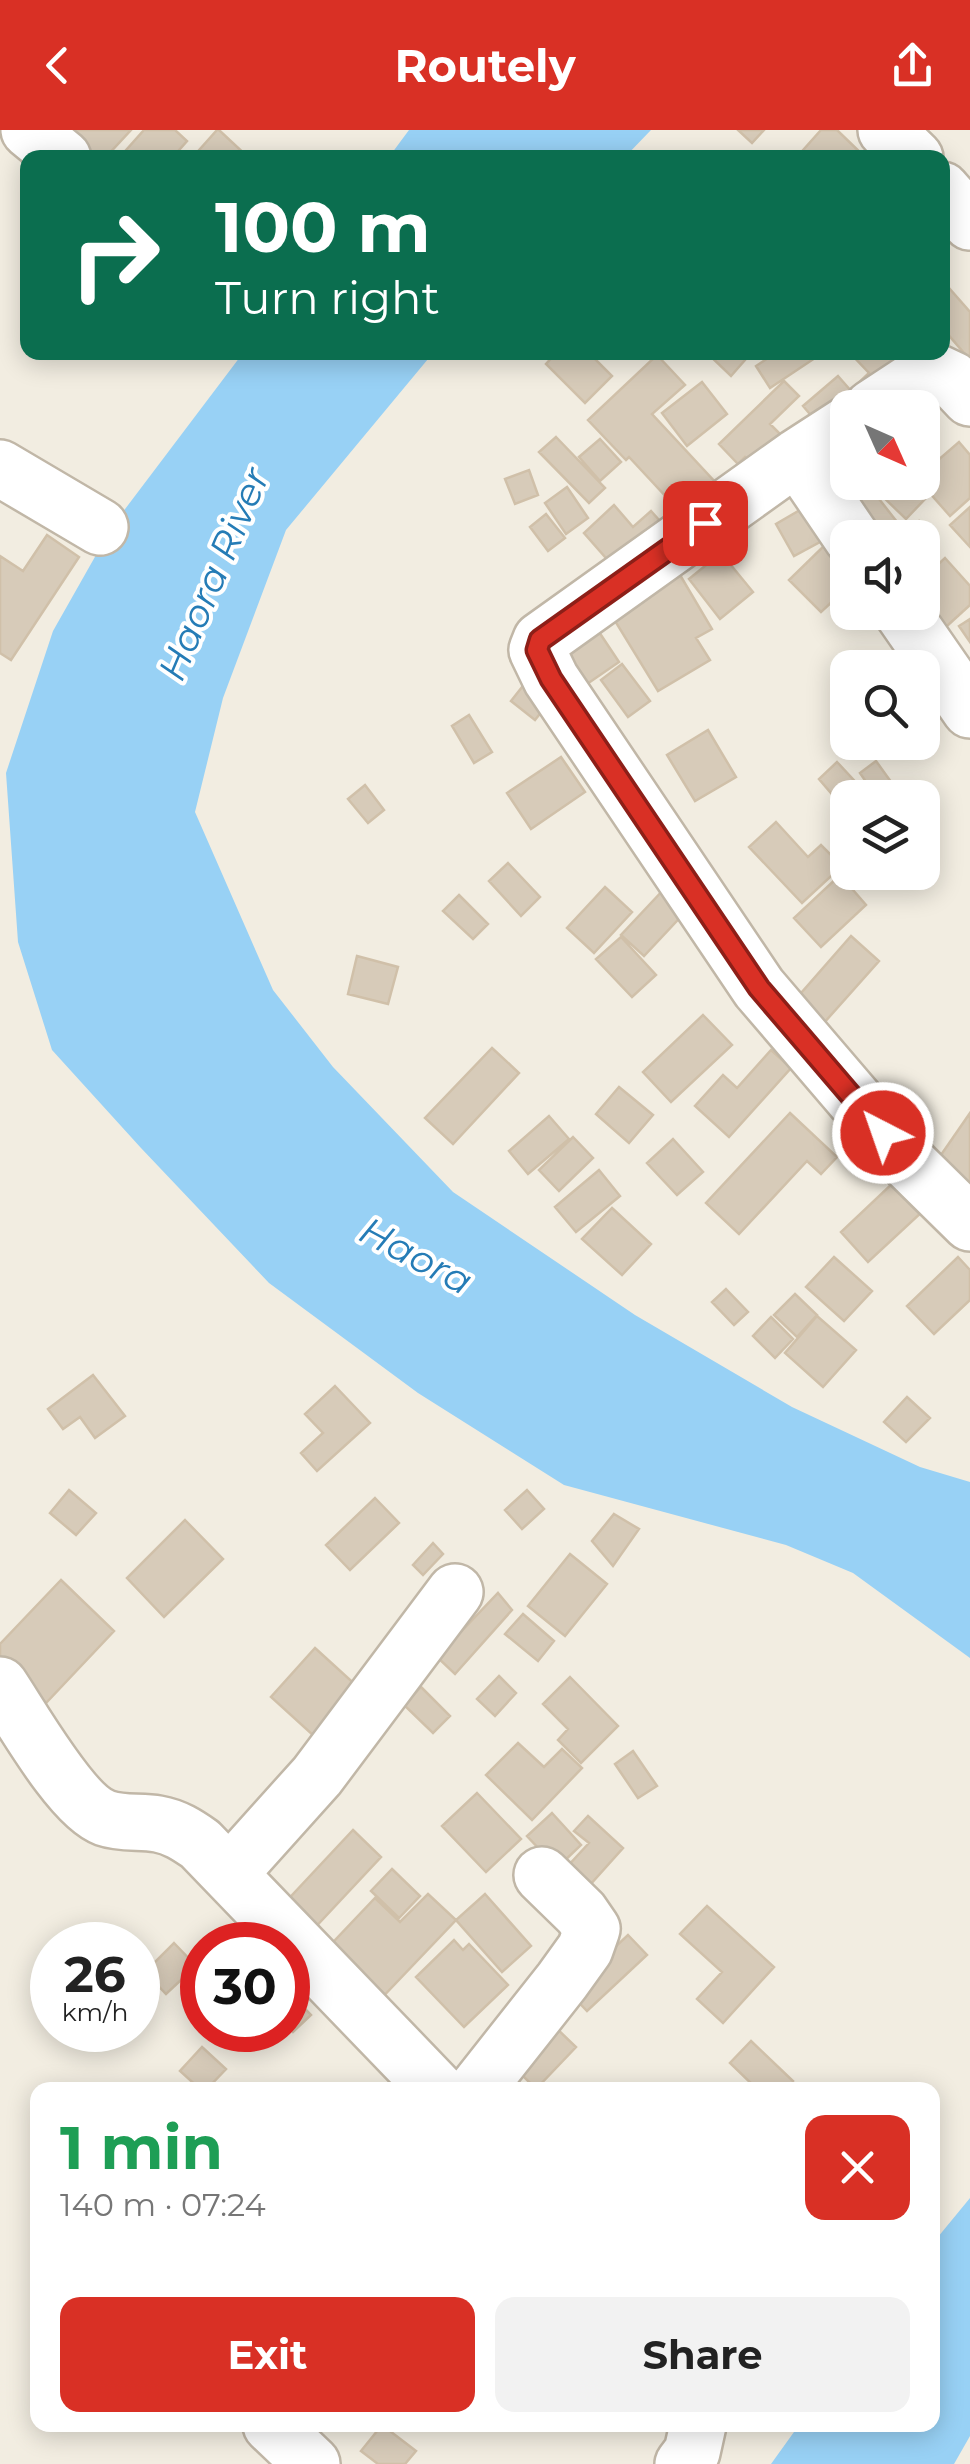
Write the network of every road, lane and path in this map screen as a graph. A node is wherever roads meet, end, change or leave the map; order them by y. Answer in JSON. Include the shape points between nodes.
{"nodes":[{"id":1,"x":28,"y":130,"type":"edge"},
{"id":2,"x":886,"y":130,"type":"edge"},
{"id":3,"x":53,"y":150,"type":"edge"},
{"id":4,"x":906,"y":150,"type":"edge"},
{"id":5,"x":950,"y":199,"type":"edge"},
{"id":6,"x":970,"y":222,"type":"edge"},
{"id":7,"x":899,"y":390,"type":"edge"},
{"id":8,"x":970,"y":398,"type":"edge"},
{"id":9,"x":830,"y":436,"type":"edge"},
{"id":10,"x":797,"y":458,"type":"junction"},
{"id":11,"x":0,"y":468,"type":"edge"},
{"id":12,"x":840,"y":520,"type":"edge"},
{"id":13,"x":100,"y":527,"type":"dead end"},
{"id":14,"x":914,"y":630,"type":"edge"},
{"id":15,"x":970,"y":710,"type":"edge"},
{"id":16,"x":970,"y":1223,"type":"edge"},
{"id":17,"x":455,"y":1592,"type":"dead end"},
{"id":18,"x":0,"y":1684,"type":"edge"},
{"id":19,"x":229,"y":1874,"type":"junction"},
{"id":20,"x":542,"y":1875,"type":"dead end"},
{"id":21,"x":430,"y":2082,"type":"edge"},
{"id":22,"x":482,"y":2082,"type":"edge"},
{"id":23,"x":278,"y":2432,"type":"edge"},
{"id":24,"x":696,"y":2432,"type":"edge"},
{"id":25,"x":312,"y":2464,"type":"edge"},
{"id":26,"x":683,"y":2464,"type":"edge"}],
"edges":[{"from":1,"to":3,"type":"street"},
{"from":2,"to":4,"type":"street"},
{"from":5,"to":6,"type":"street"},
{"from":7,"to":8,"type":"street","via":[[936,372]]},
{"from":9,"to":10,"type":"street"},
{"from":10,"to":12,"type":"street"},
{"from":10,"to":16,"type":"street","via":[[540,640],[537,650],[759,988],[908,1162]]},
{"from":11,"to":13,"type":"street"},
{"from":14,"to":15,"type":"street"},
{"from":17,"to":19,"type":"street","via":[[316,1776]]},
{"from":18,"to":19,"type":"street","via":[[70,1789],[100,1817],[180,1830]]},
{"from":19,"to":21,"type":"street"},
{"from":20,"to":22,"type":"street","via":[[592,1929],[585,1949]]},
{"from":23,"to":25,"type":"street"},
{"from":24,"to":26,"type":"street"}]}
